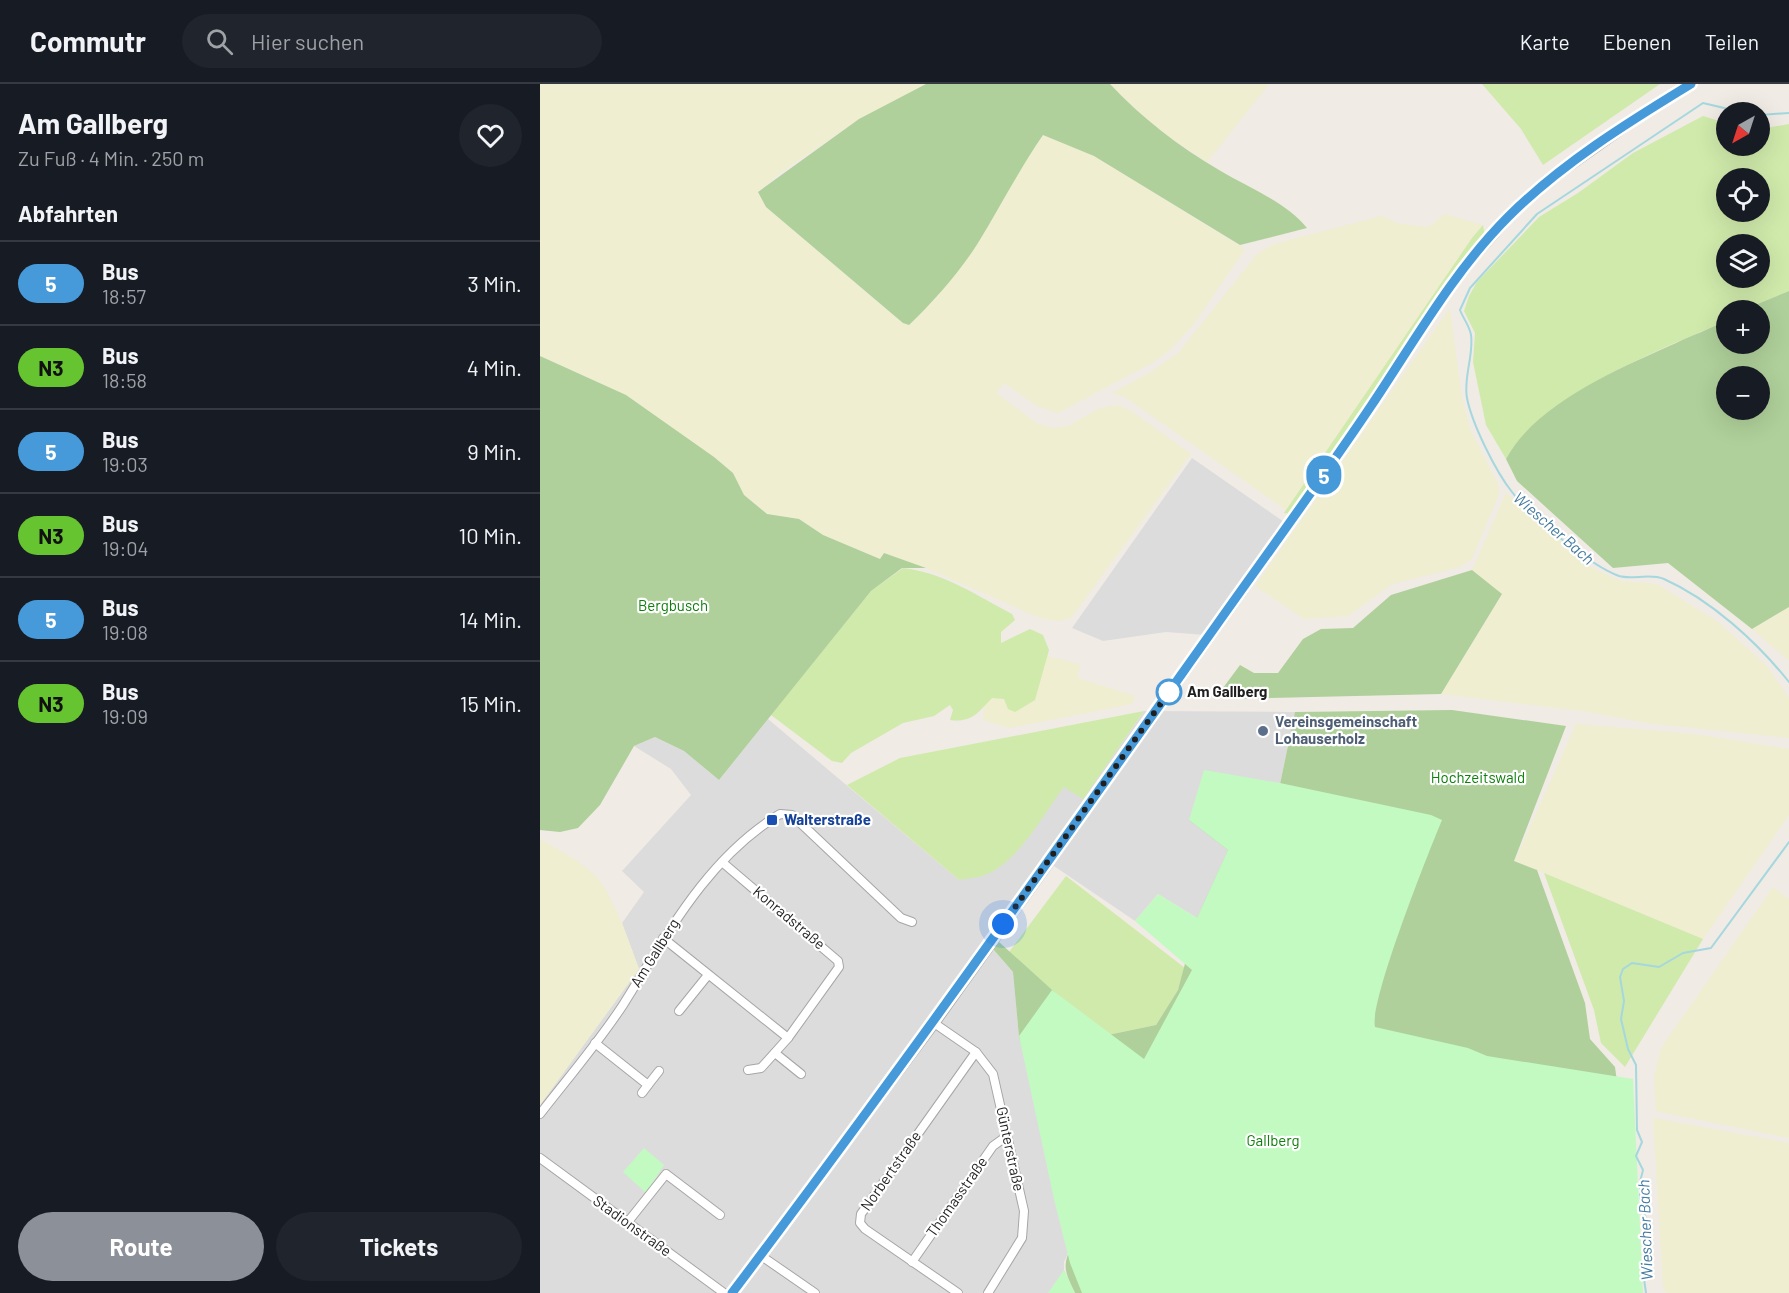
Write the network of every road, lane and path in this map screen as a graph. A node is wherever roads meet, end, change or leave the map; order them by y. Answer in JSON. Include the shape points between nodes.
{"nodes":[{"id":1,"x":1691,"y":84,"type":"edge"},
{"id":2,"x":722,"y":862,"type":"junction"},
{"id":3,"x":912,"y":922,"type":"dead end"},
{"id":4,"x":663,"y":938,"type":"junction"},
{"id":5,"x":708,"y":975,"type":"junction"},
{"id":6,"x":679,"y":1011,"type":"dead end"},
{"id":7,"x":934,"y":1023,"type":"junction"},
{"id":8,"x":788,"y":1038,"type":"junction"},
{"id":9,"x":596,"y":1043,"type":"junction"},
{"id":10,"x":976,"y":1052,"type":"junction"},
{"id":11,"x":775,"y":1053,"type":"junction"},
{"id":12,"x":748,"y":1070,"type":"dead end"},
{"id":13,"x":659,"y":1071,"type":"dead end"},
{"id":14,"x":801,"y":1074,"type":"dead end"},
{"id":15,"x":648,"y":1085,"type":"junction"},
{"id":16,"x":642,"y":1093,"type":"dead end"},
{"id":17,"x":540,"y":1114,"type":"edge"},
{"id":18,"x":1007,"y":1136,"type":"junction"},
{"id":19,"x":540,"y":1158,"type":"edge"},
{"id":20,"x":720,"y":1215,"type":"dead end"},
{"id":21,"x":627,"y":1223,"type":"junction"},
{"id":22,"x":760,"y":1256,"type":"junction"},
{"id":23,"x":912,"y":1262,"type":"junction"},
{"id":24,"x":724,"y":1293,"type":"edge"},
{"id":25,"x":732,"y":1293,"type":"edge"},
{"id":26,"x":815,"y":1293,"type":"edge"},
{"id":27,"x":958,"y":1293,"type":"edge"},
{"id":28,"x":988,"y":1293,"type":"edge"}],
"edges":[{"from":1,"to":7,"type":"street","via":[[1548,181],[1511,214],[1473,257],[1431,313],[1329,468]]},
{"from":2,"to":3,"type":"street","name":"Am Gallberg","via":[[777,815],[788,813],[901,918]]},
{"from":2,"to":4,"type":"street","name":"Am Gallberg"},
{"from":2,"to":8,"type":"street","name":"Konradstraße","via":[[838,962],[839,967]]},
{"from":4,"to":5,"type":"street"},
{"from":4,"to":9,"type":"street","name":"Am Gallberg"},
{"from":5,"to":6,"type":"street"},
{"from":5,"to":8,"type":"street"},
{"from":7,"to":10,"type":"street","name":"Günterstraße"},
{"from":7,"to":22,"type":"street"},
{"from":8,"to":11,"type":"street","name":"Konradstraße"},
{"from":9,"to":15,"type":"street"},
{"from":9,"to":17,"type":"street","name":"Am Gallberg"},
{"from":10,"to":18,"type":"street","name":"Günterstraße","via":[[993,1074]]},
{"from":10,"to":23,"type":"street","name":"Norbertstraße","via":[[861,1214],[860,1222],[865,1229]]},
{"from":11,"to":12,"type":"street","name":"Konradstraße","via":[[761,1068]]},
{"from":11,"to":14,"type":"street"},
{"from":13,"to":15,"type":"street"},
{"from":15,"to":16,"type":"street"},
{"from":18,"to":23,"type":"street","name":"Thomasstraße","via":[[993,1146]]},
{"from":18,"to":28,"type":"street","name":"Günterstraße","via":[[1025,1225],[1017,1250]]},
{"from":19,"to":21,"type":"street","name":"Stadionstraße"},
{"from":20,"to":21,"type":"street","via":[[666,1174]]},
{"from":21,"to":24,"type":"street","name":"Stadionstraße"},
{"from":22,"to":25,"type":"street"},
{"from":22,"to":26,"type":"street"},
{"from":23,"to":27,"type":"street","name":"Norbertstraße"}]}
